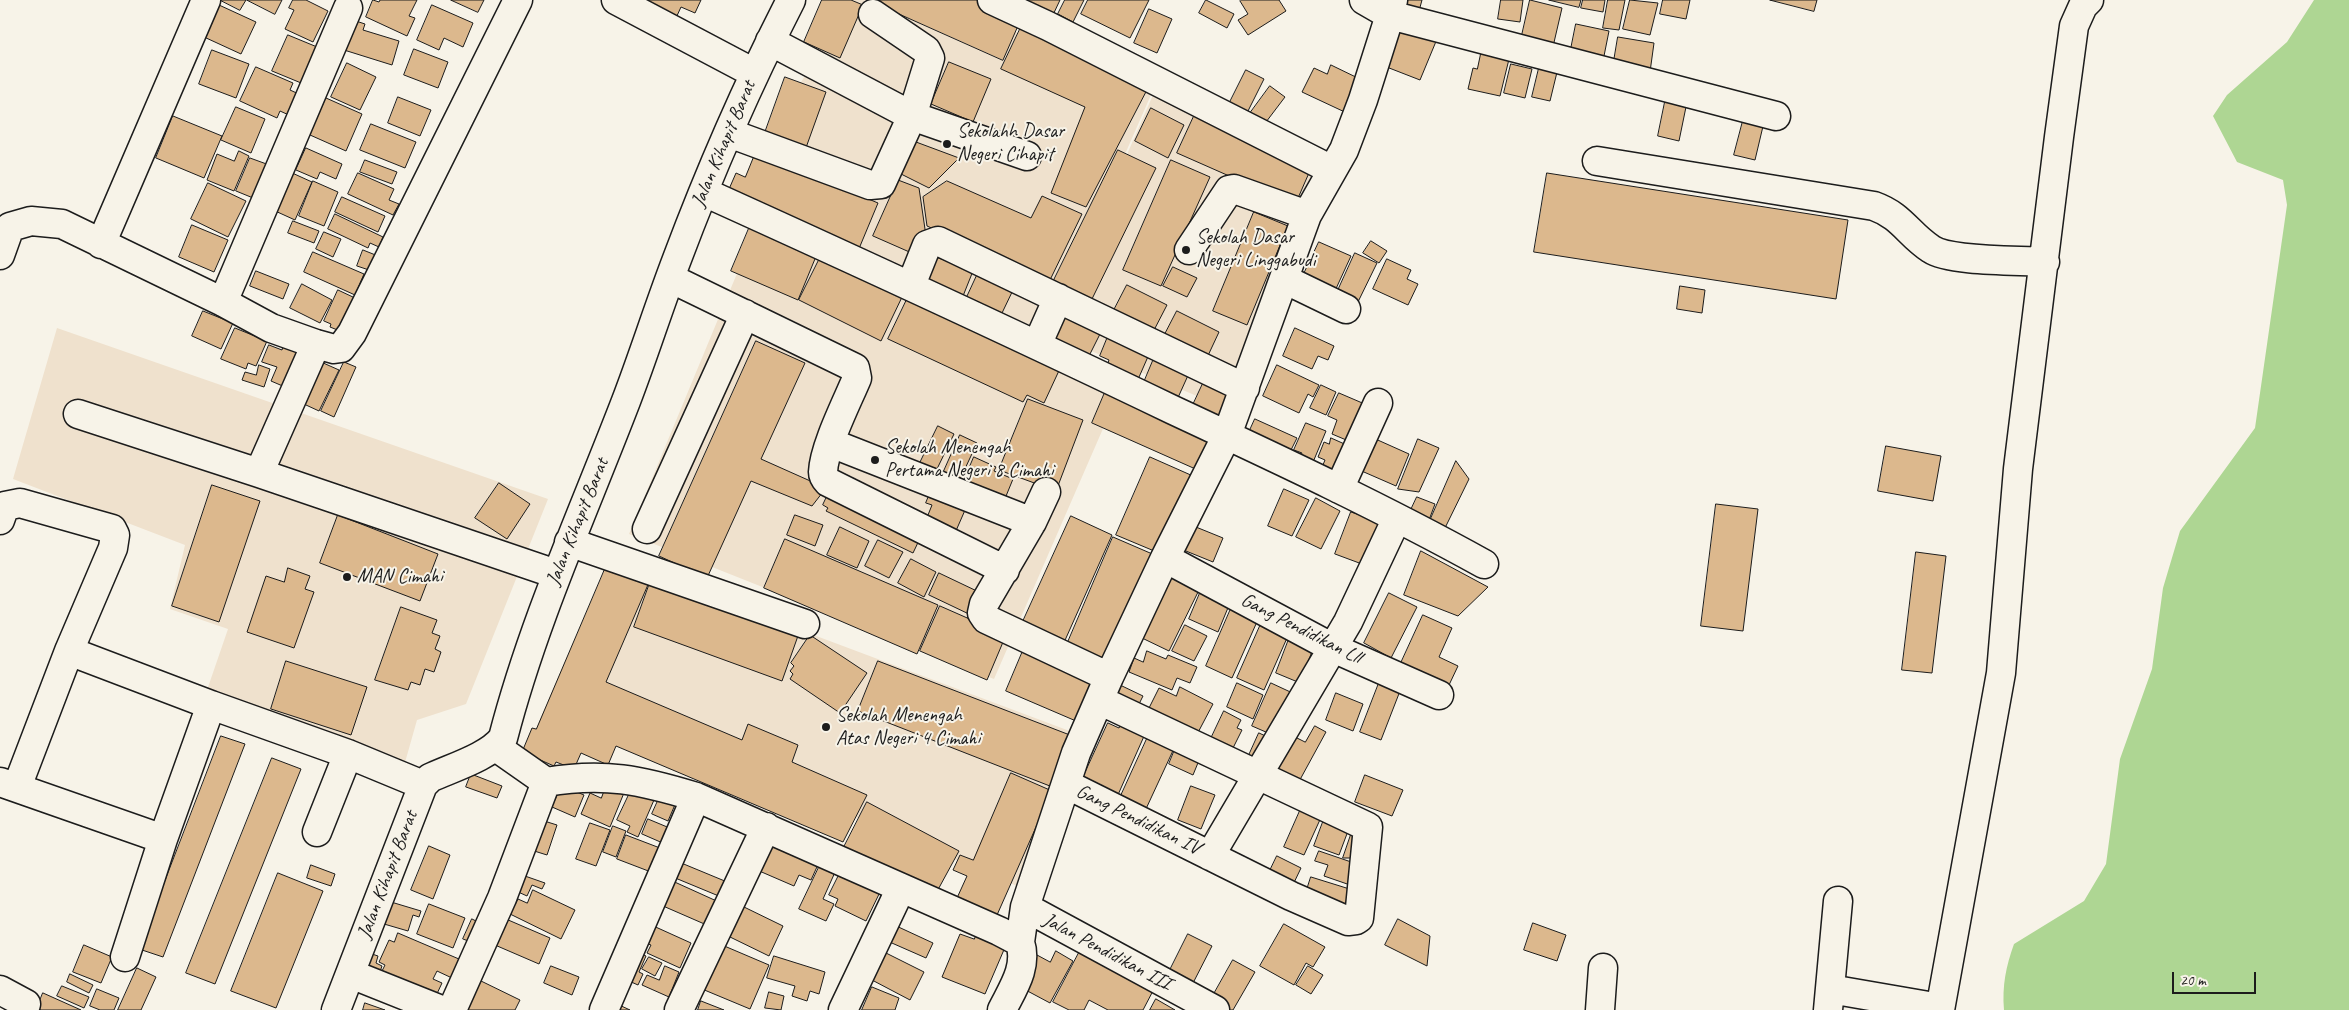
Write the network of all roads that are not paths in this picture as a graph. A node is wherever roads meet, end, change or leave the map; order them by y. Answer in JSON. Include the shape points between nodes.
{"nodes":[{"id":1,"x":206,"y":0,"type":"edge"},
{"id":2,"x":518,"y":0,"type":"edge"},
{"id":3,"x":616,"y":0,"type":"edge"},
{"id":4,"x":791,"y":0,"type":"edge"},
{"id":5,"x":992,"y":0,"type":"edge"},
{"id":6,"x":1364,"y":0,"type":"edge"},
{"id":7,"x":2089,"y":0,"type":"edge"},
{"id":8,"x":343,"y":3,"type":"edge"},
{"id":9,"x":1392,"y":8,"type":"edge"},
{"id":10,"x":873,"y":14,"type":"dead end"},
{"id":11,"x":770,"y":41,"type":"junction"},
{"id":12,"x":754,"y":73,"type":"junction"},
{"id":13,"x":912,"y":116,"type":"junction"},
{"id":14,"x":1776,"y":116,"type":"dead end"},
{"id":15,"x":729,"y":133,"type":"junction"},
{"id":16,"x":1027,"y":156,"type":"dead end"},
{"id":17,"x":1597,"y":161,"type":"dead end"},
{"id":18,"x":1332,"y":170,"type":"junction"},
{"id":19,"x":704,"y":192,"type":"junction"},
{"id":20,"x":1308,"y":215,"type":"junction"},
{"id":21,"x":101,"y":244,"type":"junction"},
{"id":22,"x":1189,"y":250,"type":"dead end"},
{"id":23,"x":0,"y":255,"type":"edge"},
{"id":24,"x":2045,"y":262,"type":"junction"},
{"id":25,"x":670,"y":278,"type":"junction"},
{"id":26,"x":1284,"y":279,"type":"junction"},
{"id":27,"x":912,"y":285,"type":"junction"},
{"id":28,"x":1058,"y":298,"type":"junction"},
{"id":29,"x":223,"y":302,"type":"junction"},
{"id":30,"x":1346,"y":309,"type":"dead end"},
{"id":31,"x":745,"y":314,"type":"junction"},
{"id":32,"x":316,"y":344,"type":"junction"},
{"id":33,"x":1037,"y":345,"type":"junction"},
{"id":34,"x":1245,"y":388,"type":"junction"},
{"id":35,"x":1378,"y":404,"type":"dead end"},
{"id":36,"x":78,"y":414,"type":"dead end"},
{"id":37,"x":1227,"y":435,"type":"junction"},
{"id":38,"x":831,"y":443,"type":"junction"},
{"id":39,"x":259,"y":473,"type":"junction"},
{"id":40,"x":1339,"y":489,"type":"junction"},
{"id":41,"x":1046,"y":492,"type":"dead end"},
{"id":42,"x":1398,"y":518,"type":"junction"},
{"id":43,"x":0,"y":520,"type":"edge"},
{"id":44,"x":1032,"y":522,"type":"junction"},
{"id":45,"x":647,"y":529,"type":"dead end"},
{"id":46,"x":569,"y":542,"type":"junction"},
{"id":47,"x":1165,"y":558,"type":"junction"},
{"id":48,"x":1484,"y":564,"type":"dead end"},
{"id":49,"x":1005,"y":570,"type":"junction"},
{"id":50,"x":556,"y":574,"type":"junction"},
{"id":51,"x":805,"y":624,"type":"dead end"},
{"id":52,"x":1333,"y":648,"type":"junction"},
{"id":53,"x":69,"y":651,"type":"junction"},
{"id":54,"x":1104,"y":688,"type":"junction"},
{"id":55,"x":1439,"y":695,"type":"dead end"},
{"id":56,"x":210,"y":705,"type":"junction"},
{"id":57,"x":496,"y":747,"type":"junction"},
{"id":58,"x":348,"y":754,"type":"junction"},
{"id":59,"x":1257,"y":775,"type":"junction"},
{"id":60,"x":546,"y":782,"type":"junction"},
{"id":61,"x":8,"y":784,"type":"edge"},
{"id":62,"x":1066,"y":784,"type":"junction"},
{"id":63,"x":423,"y":785,"type":"junction"},
{"id":64,"x":696,"y":797,"type":"junction"},
{"id":65,"x":766,"y":827,"type":"junction"},
{"id":66,"x":318,"y":832,"type":"dead end"},
{"id":67,"x":163,"y":839,"type":"junction"},
{"id":68,"x":1210,"y":856,"type":"junction"},
{"id":69,"x":901,"y":888,"type":"junction"},
{"id":70,"x":1838,"y":902,"type":"dead end"},
{"id":71,"x":1025,"y":907,"type":"junction"},
{"id":72,"x":1020,"y":942,"type":"junction"},
{"id":73,"x":125,"y":957,"type":"dead end"},
{"id":74,"x":1603,"y":968,"type":"dead end"},
{"id":75,"x":351,"y":974,"type":"junction"},
{"id":76,"x":0,"y":990,"type":"edge"},
{"id":77,"x":1829,"y":1000,"type":"edge"},
{"id":78,"x":1940,"y":1009,"type":"edge"},
{"id":79,"x":24,"y":1010,"type":"edge"},
{"id":80,"x":336,"y":1010,"type":"edge"},
{"id":81,"x":441,"y":1010,"type":"edge"},
{"id":82,"x":452,"y":1010,"type":"edge"},
{"id":83,"x":604,"y":1010,"type":"edge"},
{"id":84,"x":679,"y":1010,"type":"edge"},
{"id":85,"x":843,"y":1010,"type":"edge"},
{"id":86,"x":1002,"y":1010,"type":"edge"},
{"id":87,"x":1215,"y":1010,"type":"edge"},
{"id":88,"x":1600,"y":1010,"type":"edge"}],
"edges":[{"from":1,"to":21,"type":"street"},
{"from":2,"to":32,"type":"street","via":[[352,333],[341,348]]},
{"from":3,"to":12,"type":"street"},
{"from":4,"to":11,"type":"street","name":"Jalan Kihapit Barat"},
{"from":5,"to":18,"type":"street"},
{"from":6,"to":9,"type":"street"},
{"from":7,"to":24,"type":"street","via":[[2074,26]]},
{"from":8,"to":29,"type":"street"},
{"from":9,"to":14,"type":"street"},
{"from":9,"to":18,"type":"street","via":[[1363,100],[1344,150]]},
{"from":10,"to":13,"type":"street","via":[[926,50],[930,58]]},
{"from":11,"to":12,"type":"street","name":"Jalan Kihapit Barat"},
{"from":11,"to":13,"type":"street"},
{"from":12,"to":15,"type":"street","name":"Jalan Kihapit Barat"},
{"from":13,"to":15,"type":"street","via":[[881,184],[870,185]]},
{"from":13,"to":16,"type":"street"},
{"from":15,"to":19,"type":"street","name":"Jalan Kihapit Barat"},
{"from":17,"to":24,"type":"street","via":[[1874,206],[1890,212],[1933,250],[1957,256]]},
{"from":18,"to":20,"type":"street"},
{"from":19,"to":25,"type":"street","name":"Jalan Kihapit Barat"},
{"from":19,"to":27,"type":"street"},
{"from":20,"to":22,"type":"street","via":[[1229,190]]},
{"from":20,"to":26,"type":"street"},
{"from":21,"to":23,"type":"street","via":[[62,224],[31,221],[10,227]]},
{"from":21,"to":29,"type":"street"},
{"from":24,"to":78,"type":"street","via":[[2018,469],[2000,673]]},
{"from":25,"to":31,"type":"street"},
{"from":25,"to":46,"type":"street","name":"Jalan Kihapit Barat"},
{"from":26,"to":30,"type":"street"},
{"from":26,"to":34,"type":"street"},
{"from":27,"to":28,"type":"street","via":[[927,245],[938,241]]},
{"from":27,"to":33,"type":"street"},
{"from":28,"to":33,"type":"street"},
{"from":28,"to":34,"type":"street"},
{"from":29,"to":32,"type":"street","via":[[271,328]]},
{"from":31,"to":38,"type":"street","via":[[855,368],[857,378]]},
{"from":31,"to":45,"type":"street"},
{"from":32,"to":39,"type":"street"},
{"from":33,"to":37,"type":"street"},
{"from":34,"to":37,"type":"street"},
{"from":35,"to":40,"type":"street"},
{"from":36,"to":39,"type":"street"},
{"from":37,"to":40,"type":"street"},
{"from":37,"to":47,"type":"street"},
{"from":38,"to":44,"type":"street"},
{"from":38,"to":49,"type":"street","via":[[823,471],[828,482]]},
{"from":39,"to":50,"type":"street"},
{"from":40,"to":42,"type":"street"},
{"from":41,"to":44,"type":"street"},
{"from":42,"to":48,"type":"street"},
{"from":42,"to":52,"type":"street"},
{"from":43,"to":53,"type":"street","via":[[5,506],[20,503],[112,528],[115,535],[113,548]]},
{"from":44,"to":49,"type":"street"},
{"from":46,"to":50,"type":"street","name":"Jalan Kihapit Barat"},
{"from":46,"to":51,"type":"street"},
{"from":47,"to":52,"type":"street","name":"Gang Pendidikan Lll"},
{"from":47,"to":54,"type":"street"},
{"from":49,"to":54,"type":"street","via":[[984,604],[982,613],[986,619]]},
{"from":50,"to":57,"type":"street","name":"Jalan Kihapit Barat","via":[[520,677],[503,738]]},
{"from":52,"to":55,"type":"street","name":"Gang Pendidikan Lll"},
{"from":52,"to":59,"type":"street"},
{"from":53,"to":56,"type":"street"},
{"from":53,"to":61,"type":"street"},
{"from":54,"to":59,"type":"street"},
{"from":54,"to":62,"type":"street"},
{"from":56,"to":58,"type":"street"},
{"from":56,"to":67,"type":"street"},
{"from":57,"to":60,"type":"street"},
{"from":57,"to":63,"type":"street","name":"Jalan Kihapit Barat","via":[[430,778]]},
{"from":58,"to":63,"type":"street"},
{"from":58,"to":66,"type":"street"},
{"from":59,"to":68,"type":"street"},
{"from":59,"to":68,"type":"street","name":"Gang Pendidikan IV","via":[[1368,827],[1359,918],[1348,921]]},
{"from":60,"to":64,"type":"street","via":[[606,776]]},
{"from":60,"to":82,"type":"street","via":[[502,898]]},
{"from":61,"to":67,"type":"street"},
{"from":62,"to":68,"type":"street","name":"Gang Pendidikan IV"},
{"from":62,"to":71,"type":"street"},
{"from":63,"to":75,"type":"street","name":"Jalan Kihapit Barat"},
{"from":64,"to":65,"type":"street"},
{"from":64,"to":83,"type":"street"},
{"from":65,"to":69,"type":"street"},
{"from":65,"to":84,"type":"street"},
{"from":67,"to":73,"type":"street"},
{"from":69,"to":72,"type":"street"},
{"from":69,"to":85,"type":"street"},
{"from":70,"to":77,"type":"street"},
{"from":71,"to":72,"type":"street"},
{"from":71,"to":87,"type":"street","name":"Jalan Pendidikan III"},
{"from":72,"to":86,"type":"street","via":[[1024,956],[1019,977]]},
{"from":74,"to":88,"type":"street"},
{"from":75,"to":80,"type":"street","name":"Jalan Kihapit Barat"},
{"from":75,"to":81,"type":"street"},
{"from":76,"to":79,"type":"street","via":[[26,1004]]},
{"from":77,"to":78,"type":"street"}]}
